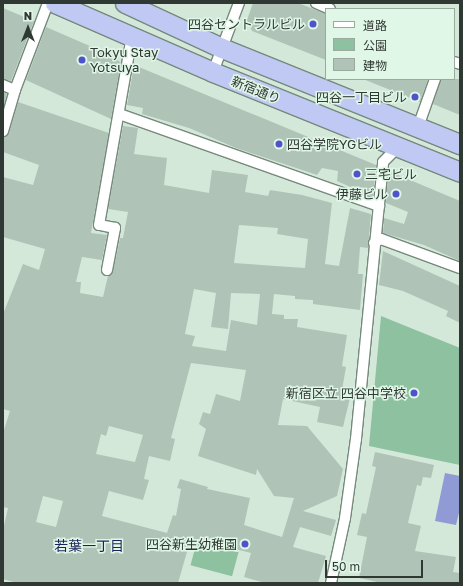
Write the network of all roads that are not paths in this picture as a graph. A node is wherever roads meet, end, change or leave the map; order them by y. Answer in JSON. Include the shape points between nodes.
{"nodes":[{"id":1,"x":48,"y":3,"type":"edge"},
{"id":2,"x":55,"y":3,"type":"edge"},
{"id":3,"x":125,"y":3,"type":"edge"},
{"id":4,"x":239,"y":3,"type":"edge"},
{"id":5,"x":316,"y":3,"type":"edge"},
{"id":6,"x":328,"y":8,"type":"edge"},
{"id":7,"x":132,"y":36,"type":"junction"},
{"id":8,"x":222,"y":48,"type":"junction"},
{"id":9,"x":212,"y":72,"type":"junction"},
{"id":10,"x":435,"y":80,"type":"edge"},
{"id":11,"x":3,"y":85,"type":"edge"},
{"id":12,"x":15,"y":90,"type":"junction"},
{"id":13,"x":119,"y":114,"type":"junction"},
{"id":14,"x":418,"y":127,"type":"junction"},
{"id":15,"x":3,"y":131,"type":"edge"},
{"id":16,"x":460,"y":144,"type":"edge"},
{"id":17,"x":398,"y":147,"type":"junction"},
{"id":18,"x":460,"y":172,"type":"edge"},
{"id":19,"x":379,"y":206,"type":"junction"},
{"id":20,"x":374,"y":243,"type":"junction"},
{"id":21,"x":460,"y":268,"type":"edge"},
{"id":22,"x":107,"y":270,"type":"dead end"},
{"id":23,"x":331,"y":583,"type":"edge"}],
"edges":[{"from":1,"to":12,"type":"street"},
{"from":2,"to":7,"type":"highway","name":"新宿通り"},
{"from":3,"to":8,"type":"highway","name":"新宿通り"},
{"from":4,"to":8,"type":"street"},
{"from":5,"to":6,"type":"street"},
{"from":7,"to":9,"type":"highway","name":"新宿通り"},
{"from":7,"to":13,"type":"street"},
{"from":8,"to":9,"type":"street"},
{"from":8,"to":14,"type":"highway","name":"新宿通り"},
{"from":9,"to":17,"type":"highway","name":"新宿通り"},
{"from":10,"to":14,"type":"street"},
{"from":11,"to":12,"type":"street"},
{"from":12,"to":15,"type":"street"},
{"from":13,"to":19,"type":"street"},
{"from":13,"to":22,"type":"street","via":[[99,226],[115,228]]},
{"from":14,"to":16,"type":"highway","name":"新宿通り"},
{"from":17,"to":18,"type":"highway","name":"新宿通り"},
{"from":17,"to":19,"type":"street","via":[[383,162]]},
{"from":19,"to":20,"type":"street"},
{"from":20,"to":21,"type":"street","via":[[381,239]]},
{"from":20,"to":23,"type":"street","via":[[356,438],[345,518]]}]}
